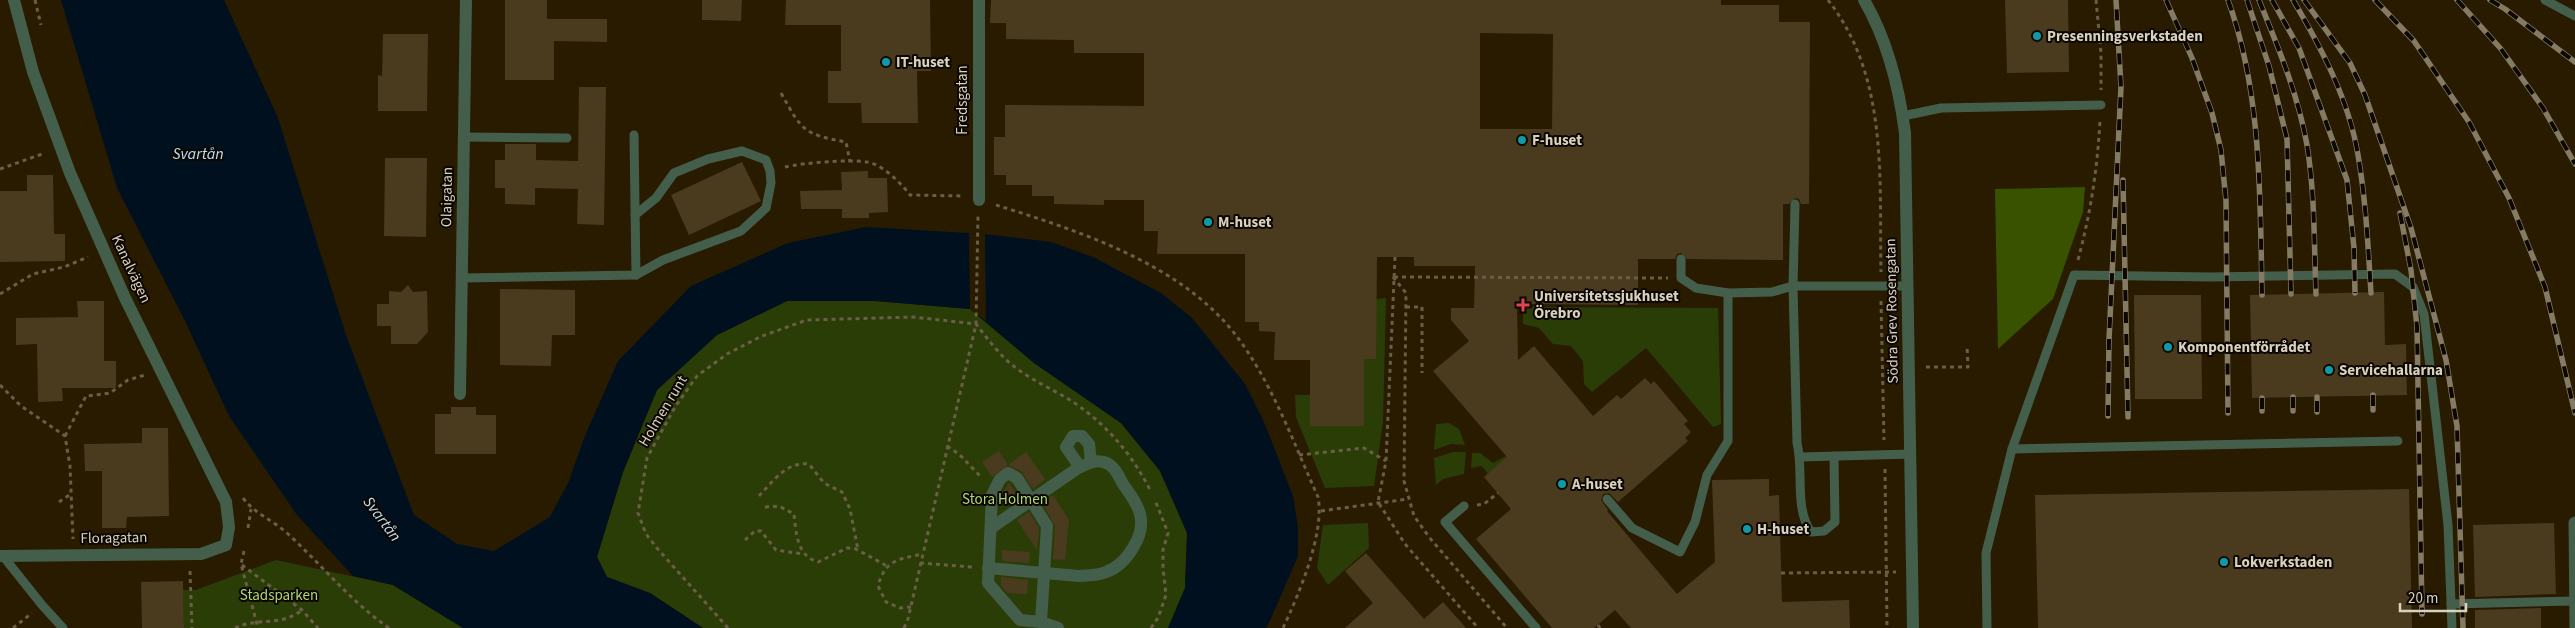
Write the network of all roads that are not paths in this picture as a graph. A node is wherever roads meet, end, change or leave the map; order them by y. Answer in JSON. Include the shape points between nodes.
{"nodes":[{"id":1,"x":14,"y":0,"type":"edge"},
{"id":2,"x":466,"y":0,"type":"edge"},
{"id":3,"x":979,"y":0,"type":"edge"},
{"id":4,"x":1864,"y":0,"type":"edge"},
{"id":5,"x":2545,"y":0,"type":"edge"},
{"id":6,"x":2575,"y":16,"type":"edge"},
{"id":7,"x":2101,"y":105,"type":"road end"},
{"id":8,"x":1903,"y":116,"type":"junction"},
{"id":9,"x":634,"y":135,"type":"dead end"},
{"id":10,"x":464,"y":137,"type":"junction"},
{"id":11,"x":567,"y":138,"type":"dead end"},
{"id":12,"x":978,"y":200,"type":"road end"},
{"id":13,"x":1795,"y":204,"type":"dead end"},
{"id":14,"x":635,"y":215,"type":"junction"},
{"id":15,"x":1681,"y":259,"type":"dead end"},
{"id":16,"x":636,"y":275,"type":"junction"},
{"id":17,"x":462,"y":278,"type":"junction"},
{"id":18,"x":1794,"y":286,"type":"junction"},
{"id":19,"x":1908,"y":286,"type":"junction"},
{"id":20,"x":1728,"y":293,"type":"junction"},
{"id":21,"x":460,"y":394,"type":"dead end"},
{"id":22,"x":2398,"y":441,"type":"dead end"},
{"id":23,"x":2012,"y":449,"type":"junction"},
{"id":24,"x":1911,"y":454,"type":"junction"},
{"id":25,"x":1834,"y":456,"type":"junction"},
{"id":26,"x":1801,"y":457,"type":"junction"},
{"id":27,"x":1607,"y":499,"type":"dead end"},
{"id":28,"x":1032,"y":500,"type":"junction"},
{"id":29,"x":1464,"y":506,"type":"road end"},
{"id":30,"x":2575,"y":521,"type":"edge"},
{"id":31,"x":991,"y":528,"type":"junction"},
{"id":32,"x":226,"y":545,"type":"joint"},
{"id":33,"x":2,"y":556,"type":"edge"},
{"id":34,"x":988,"y":568,"type":"junction"},
{"id":35,"x":1045,"y":574,"type":"junction"},
{"id":36,"x":2574,"y":601,"type":"edge"},
{"id":37,"x":2451,"y":604,"type":"junction"},
{"id":38,"x":1042,"y":622,"type":"junction"},
{"id":39,"x":63,"y":628,"type":"edge"},
{"id":40,"x":1058,"y":628,"type":"edge"},
{"id":41,"x":1536,"y":628,"type":"edge"},
{"id":42,"x":1913,"y":628,"type":"edge"},
{"id":43,"x":1987,"y":628,"type":"edge"},
{"id":44,"x":2452,"y":628,"type":"edge"},
{"id":45,"x":2574,"y":628,"type":"edge"}],
"edges":[{"from":1,"to":32,"type":"street","name":"Kanalvägen","via":[[32,72],[70,172],[104,250],[226,502],[229,527]]},
{"from":2,"to":10,"type":"street","name":"Olaigatan"},
{"from":3,"to":12,"type":"street","name":"Fredsgatan"},
{"from":4,"to":8,"type":"street","name":"Södra Grev Rosengatan","via":[[1882,35]]},
{"from":5,"to":6,"type":"lane"},
{"from":7,"to":8,"type":"lane","via":[[1942,108]]},
{"from":8,"to":19,"type":"street","name":"Södra Grev Rosengatan"},
{"from":9,"to":14,"type":"lane"},
{"from":10,"to":11,"type":"lane"},
{"from":10,"to":17,"type":"street","name":"Olaigatan"},
{"from":13,"to":18,"type":"lane"},
{"from":14,"to":16,"type":"lane"},
{"from":14,"to":16,"type":"lane","via":[[656,198],[674,173],[708,158],[742,151],[766,160],[771,183],[766,208],[741,231],[663,260]]},
{"from":15,"to":20,"type":"lane","via":[[1681,278],[1696,288]]},
{"from":16,"to":17,"type":"lane"},
{"from":17,"to":21,"type":"street","name":"Olaigatan"},
{"from":18,"to":19,"type":"lane"},
{"from":18,"to":20,"type":"lane","via":[[1772,292]]},
{"from":18,"to":26,"type":"lane","via":[[1797,443]]},
{"from":19,"to":24,"type":"street","name":"Södra Grev Rosengatan"},
{"from":20,"to":27,"type":"lane","via":[[1728,441],[1707,475],[1695,522],[1680,552],[1632,528]]},
{"from":22,"to":23,"type":"lane"},
{"from":23,"to":37,"type":"lane","via":[[2074,275],[2395,274],[2413,287],[2424,314],[2448,525]]},
{"from":23,"to":43,"type":"lane","via":[[1986,553]]},
{"from":24,"to":25,"type":"lane"},
{"from":24,"to":42,"type":"street","name":"Södra Grev Rosengatan"},
{"from":25,"to":26,"type":"lane"},
{"from":25,"to":26,"type":"lane","via":[[1835,522],[1824,531],[1810,532],[1802,520]]},
{"from":28,"to":31,"type":"street"},
{"from":28,"to":31,"type":"street","via":[[1016,478],[1008,473],[1000,479],[993,492]]},
{"from":28,"to":35,"type":"street","via":[[1047,526]]},
{"from":28,"to":35,"type":"street","via":[[1085,465],[1102,461],[1111,465],[1141,514],[1142,527],[1134,548],[1108,572],[1094,575]]},
{"from":29,"to":41,"type":"lane","via":[[1445,522]]},
{"from":30,"to":36,"type":"lane"},
{"from":31,"to":34,"type":"street"},
{"from":32,"to":33,"type":"street","name":"Floragatan","via":[[201,554]]},
{"from":33,"to":39,"type":"lane"},
{"from":34,"to":35,"type":"street"},
{"from":34,"to":38,"type":"street","via":[[988,583],[1020,620]]},
{"from":35,"to":38,"type":"street"},
{"from":36,"to":37,"type":"lane"},
{"from":36,"to":45,"type":"lane"},
{"from":37,"to":44,"type":"lane"},
{"from":38,"to":40,"type":"street"}]}
